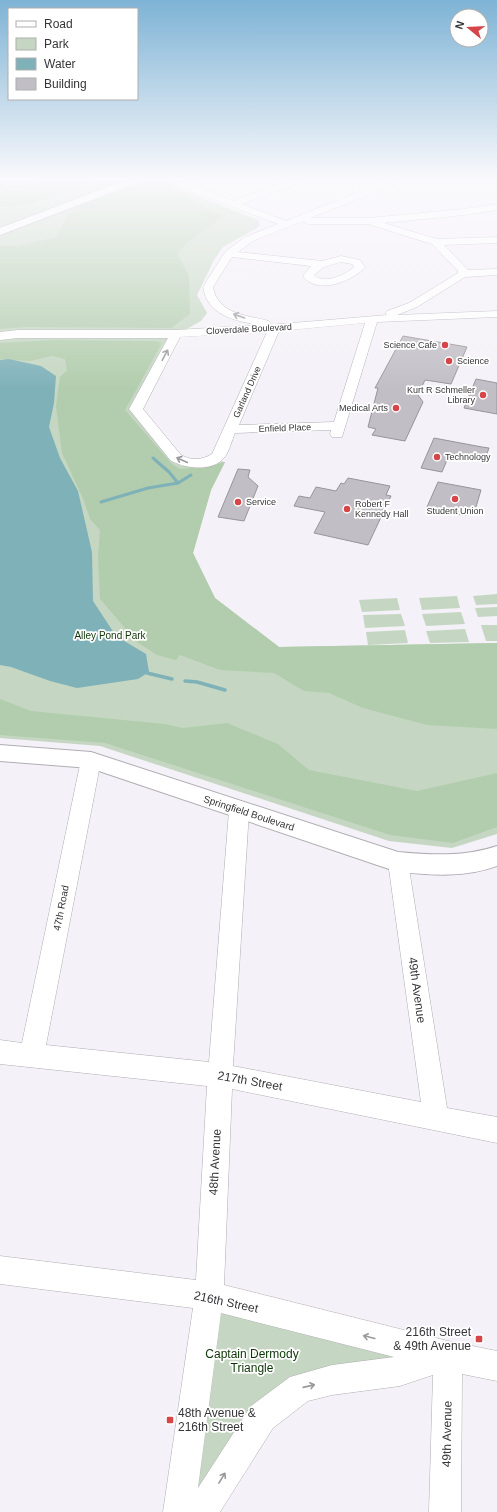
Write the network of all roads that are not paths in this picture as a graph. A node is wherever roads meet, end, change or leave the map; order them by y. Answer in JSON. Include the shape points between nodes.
{"nodes":[{"id":1,"x":238,"y":248,"type":"edge"},
{"id":2,"x":441,"y":248,"type":"edge"},
{"id":3,"x":229,"y":254,"type":"junction"},
{"id":4,"x":324,"y":264,"type":"dead end"},
{"id":5,"x":497,"y":272,"type":"edge"},
{"id":6,"x":463,"y":274,"type":"junction"},
{"id":7,"x":218,"y":308,"type":"junction"},
{"id":8,"x":405,"y":308,"type":"junction"},
{"id":9,"x":497,"y":314,"type":"edge"},
{"id":10,"x":417,"y":317,"type":"junction"},
{"id":11,"x":372,"y":319,"type":"junction"},
{"id":12,"x":288,"y":327,"type":"junction"},
{"id":13,"x":275,"y":328,"type":"junction"},
{"id":14,"x":209,"y":332,"type":"junction"},
{"id":15,"x":176,"y":334,"type":"junction"},
{"id":16,"x":0,"y":336,"type":"edge"},
{"id":17,"x":231,"y":429,"type":"junction"},
{"id":18,"x":0,"y":753,"type":"edge"},
{"id":19,"x":91,"y":760,"type":"junction"},
{"id":20,"x":239,"y":810,"type":"junction"},
{"id":21,"x":497,"y":856,"type":"edge"},
{"id":22,"x":398,"y":862,"type":"junction"},
{"id":23,"x":0,"y":1052,"type":"edge"},
{"id":24,"x":32,"y":1055,"type":"junction"},
{"id":25,"x":220,"y":1075,"type":"junction"},
{"id":26,"x":436,"y":1117,"type":"junction"},
{"id":27,"x":497,"y":1130,"type":"edge"},
{"id":28,"x":0,"y":1270,"type":"edge"},
{"id":29,"x":209,"y":1296,"type":"junction"},
{"id":30,"x":448,"y":1356,"type":"junction"},
{"id":31,"x":497,"y":1366,"type":"edge"},
{"id":32,"x":179,"y":1512,"type":"edge"},
{"id":33,"x":203,"y":1512,"type":"edge"},
{"id":34,"x":445,"y":1512,"type":"edge"}],
"edges":[{"from":1,"to":3,"type":"street"},
{"from":2,"to":6,"type":"street","via":[[463,270]]},
{"from":3,"to":4,"type":"street"},
{"from":3,"to":7,"type":"street","via":[[208,287],[211,301]]},
{"from":5,"to":6,"type":"street"},
{"from":6,"to":8,"type":"street"},
{"from":12,"to":7,"type":"street","one_way":true,"via":[[241,317]]},
{"from":7,"to":14,"type":"street","via":[[221,314]]},
{"from":8,"to":10,"type":"street"},
{"from":8,"to":11,"type":"street"},
{"from":9,"to":10,"type":"street","name":"Cloverdale Boulevard"},
{"from":10,"to":11,"type":"street","name":"Cloverdale Boulevard"},
{"from":11,"to":12,"type":"street","name":"Cloverdale Boulevard"},
{"from":11,"to":17,"type":"street","name":"Enfield Place","via":[[338,430]]},
{"from":12,"to":13,"type":"street","name":"Cloverdale Boulevard"},
{"from":13,"to":14,"type":"street","name":"Cloverdale Boulevard"},
{"from":13,"to":17,"type":"street","name":"Garland Drive"},
{"from":14,"to":15,"type":"street","name":"Cloverdale Boulevard"},
{"from":15,"to":16,"type":"street","name":"Cloverdale Boulevard"},
{"from":17,"to":15,"type":"street","name":"Garland Drive","one_way":true,"via":[[218,456],[208,462],[180,460],[136,409]]},
{"from":18,"to":19,"type":"main road","name":"Springfield Boulevard"},
{"from":19,"to":20,"type":"main road","name":"Springfield Boulevard"},
{"from":19,"to":24,"type":"street","name":"47th Road"},
{"from":20,"to":22,"type":"main road","name":"Springfield Boulevard"},
{"from":20,"to":25,"type":"street","name":"48th Avenue"},
{"from":21,"to":22,"type":"main road","name":"Springfield Boulevard","via":[[483,862],[442,866]]},
{"from":22,"to":26,"type":"street","name":"49th Avenue"},
{"from":23,"to":24,"type":"street","name":"217th Street"},
{"from":24,"to":25,"type":"street","name":"217th Street"},
{"from":25,"to":26,"type":"street","name":"217th Street"},
{"from":25,"to":29,"type":"street","name":"48th Avenue"},
{"from":26,"to":27,"type":"street","name":"217th Street"},
{"from":28,"to":29,"type":"street","name":"216th Street"},
{"from":30,"to":29,"type":"street","name":"216th Street","one_way":true},
{"from":29,"to":32,"type":"street","name":"48th Avenue"},
{"from":30,"to":31,"type":"street","name":"216th Street"},
{"from":33,"to":30,"type":"street","name":"216th Street","one_way":true,"via":[[262,1417],[300,1388],[332,1380],[400,1372]]},
{"from":30,"to":34,"type":"street","name":"49th Avenue"}]}
